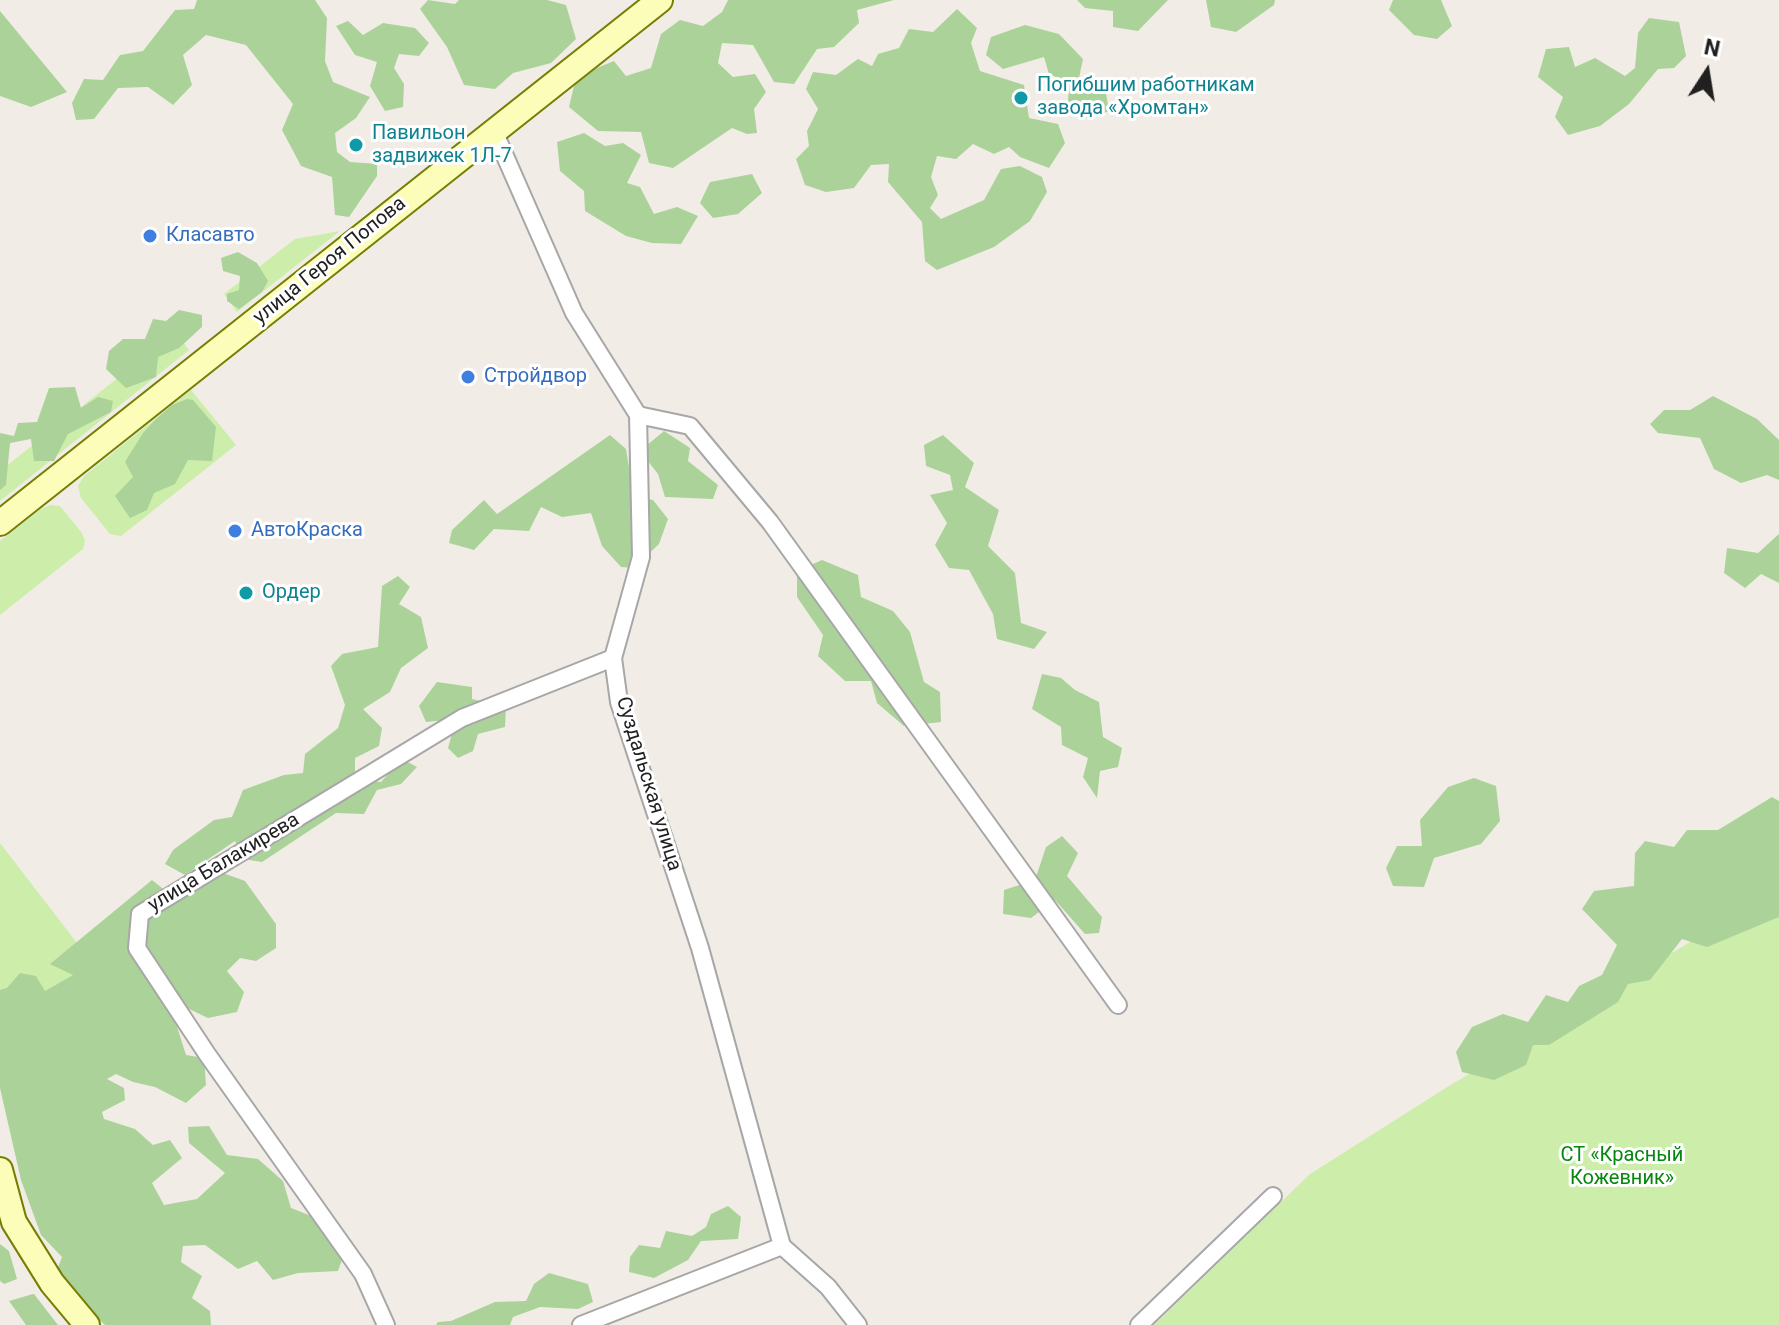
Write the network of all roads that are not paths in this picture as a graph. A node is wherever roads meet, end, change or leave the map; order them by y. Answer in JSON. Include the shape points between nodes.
{"nodes":[{"id":1,"x":660,"y":0,"type":"edge"},
{"id":2,"x":494,"y":131,"type":"junction"},
{"id":3,"x":638,"y":415,"type":"junction"},
{"id":4,"x":0,"y":523,"type":"edge"},
{"id":5,"x":613,"y":658,"type":"junction"},
{"id":6,"x":1118,"y":1005,"type":"dead end"},
{"id":7,"x":0,"y":1170,"type":"edge"},
{"id":8,"x":1273,"y":1196,"type":"dead end"},
{"id":9,"x":7,"y":1216,"type":"edge"},
{"id":10,"x":782,"y":1246,"type":"junction"},
{"id":11,"x":87,"y":1325,"type":"edge"},
{"id":12,"x":386,"y":1325,"type":"edge"},
{"id":13,"x":581,"y":1325,"type":"edge"},
{"id":14,"x":858,"y":1325,"type":"edge"},
{"id":15,"x":1139,"y":1325,"type":"edge"}],
"edges":[{"from":1,"to":2,"type":"street","name":"улица Героя Попова"},
{"from":2,"to":3,"type":"street","via":[[574,313]]},
{"from":2,"to":4,"type":"street","name":"улица Героя Попова"},
{"from":3,"to":5,"type":"street","name":"Суздальская улица","via":[[641,557]]},
{"from":3,"to":6,"type":"street","via":[[690,426],[770,522]]},
{"from":5,"to":10,"type":"street","name":"Суздальская улица","via":[[619,702],[700,948]]},
{"from":5,"to":12,"type":"street","name":"улица Балакирева","via":[[462,718],[140,914],[137,948],[363,1274]]},
{"from":7,"to":9,"type":"street"},
{"from":8,"to":15,"type":"street"},
{"from":9,"to":11,"type":"street"},
{"from":10,"to":13,"type":"street"},
{"from":10,"to":14,"type":"street","via":[[828,1287]]}]}
